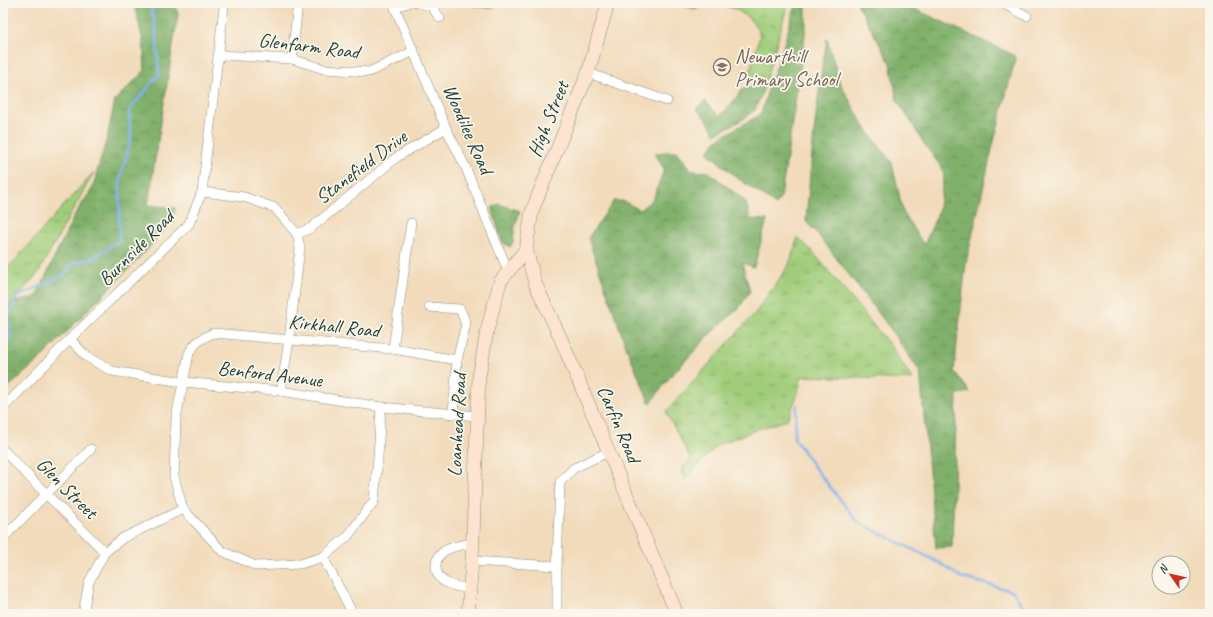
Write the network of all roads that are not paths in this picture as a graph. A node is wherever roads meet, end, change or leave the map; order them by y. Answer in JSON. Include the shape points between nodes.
{"nodes":[{"id":1,"x":223,"y":3,"type":"edge"},
{"id":2,"x":298,"y":3,"type":"edge"},
{"id":3,"x":408,"y":3,"type":"edge"},
{"id":4,"x":418,"y":3,"type":"edge"},
{"id":5,"x":608,"y":3,"type":"edge"},
{"id":6,"x":1002,"y":3,"type":"edge"},
{"id":7,"x":394,"y":5,"type":"edge"},
{"id":8,"x":1027,"y":16,"type":"dead end"},
{"id":9,"x":440,"y":18,"type":"dead end"},
{"id":10,"x":414,"y":51,"type":"junction"},
{"id":11,"x":219,"y":55,"type":"junction"},
{"id":12,"x":292,"y":59,"type":"junction"},
{"id":13,"x":588,"y":73,"type":"junction"},
{"id":14,"x":668,"y":101,"type":"dead end"},
{"id":15,"x":446,"y":128,"type":"junction"},
{"id":16,"x":202,"y":192,"type":"junction"},
{"id":17,"x":411,"y":223,"type":"dead end"},
{"id":18,"x":297,"y":234,"type":"junction"},
{"id":19,"x":526,"y":249,"type":"junction"},
{"id":20,"x":508,"y":271,"type":"junction"},
{"id":21,"x":429,"y":307,"type":"dead end"},
{"id":22,"x":70,"y":339,"type":"junction"},
{"id":23,"x":289,"y":340,"type":"junction"},
{"id":24,"x":392,"y":349,"type":"junction"},
{"id":25,"x":458,"y":360,"type":"junction"},
{"id":26,"x":183,"y":382,"type":"junction"},
{"id":27,"x":281,"y":391,"type":"junction"},
{"id":28,"x":380,"y":407,"type":"junction"},
{"id":29,"x":3,"y":408,"type":"edge"},
{"id":30,"x":453,"y":414,"type":"junction"},
{"id":31,"x":477,"y":416,"type":"junction"},
{"id":32,"x":91,"y":449,"type":"dead end"},
{"id":33,"x":3,"y":450,"type":"edge"},
{"id":34,"x":608,"y":452,"type":"junction"},
{"id":35,"x":47,"y":495,"type":"junction"},
{"id":36,"x":183,"y":509,"type":"junction"},
{"id":37,"x":3,"y":538,"type":"edge"},
{"id":38,"x":472,"y":543,"type":"junction"},
{"id":39,"x":105,"y":552,"type":"junction"},
{"id":40,"x":323,"y":557,"type":"junction"},
{"id":41,"x":472,"y":561,"type":"junction"},
{"id":42,"x":557,"y":566,"type":"junction"},
{"id":43,"x":470,"y":589,"type":"junction"},
{"id":44,"x":84,"y":614,"type":"edge"},
{"id":45,"x":353,"y":614,"type":"edge"},
{"id":46,"x":468,"y":614,"type":"edge"},
{"id":47,"x":556,"y":614,"type":"edge"},
{"id":48,"x":677,"y":614,"type":"edge"}],
"edges":[{"from":1,"to":11,"type":"street","name":"Burnside Road"},
{"from":2,"to":12,"type":"street"},
{"from":3,"to":7,"type":"street"},
{"from":4,"to":9,"type":"street","via":[[431,6]]},
{"from":5,"to":13,"type":"main road","name":"High Street"},
{"from":6,"to":8,"type":"street"},
{"from":7,"to":10,"type":"street","name":"Woodilee Road"},
{"from":10,"to":12,"type":"street","name":"Glenfarm Road","via":[[369,72],[324,69]]},
{"from":10,"to":15,"type":"street","name":"Woodilee Road"},
{"from":11,"to":12,"type":"street","name":"Glenfarm Road"},
{"from":11,"to":16,"type":"street","name":"Burnside Road"},
{"from":13,"to":14,"type":"street"},
{"from":13,"to":19,"type":"main road","name":"High Street","via":[[532,211]]},
{"from":15,"to":18,"type":"street","name":"Stanefield Drive","via":[[397,157],[311,228]]},
{"from":15,"to":20,"type":"street","name":"Woodilee Road","via":[[465,166]]},
{"from":16,"to":18,"type":"street","via":[[244,197],[275,208]]},
{"from":16,"to":22,"type":"street","name":"Burnside Road","via":[[189,224]]},
{"from":17,"to":24,"type":"street"},
{"from":18,"to":23,"type":"street","via":[[300,248]]},
{"from":19,"to":20,"type":"main road","name":"Loanhead Road"},
{"from":19,"to":34,"type":"main road","name":"Carfin Road","via":[[535,283]]},
{"from":20,"to":31,"type":"main road","name":"Loanhead Road","via":[[500,282],[487,331],[479,377]]},
{"from":21,"to":25,"type":"street","via":[[460,309],[466,324]]},
{"from":22,"to":26,"type":"street","name":"Benford Avenue","via":[[87,357],[112,371]]},
{"from":22,"to":29,"type":"street","name":"Burnside Road"},
{"from":23,"to":24,"type":"street","name":"Kirkhall Road"},
{"from":23,"to":26,"type":"street","name":"Kirkhall Road","via":[[213,333],[194,344],[189,353]]},
{"from":23,"to":27,"type":"street"},
{"from":24,"to":25,"type":"street","name":"Kirkhall Road"},
{"from":25,"to":30,"type":"street"},
{"from":26,"to":27,"type":"street","name":"Benford Avenue"},
{"from":26,"to":36,"type":"street","name":"Kirkhall Road","via":[[176,418],[174,477]]},
{"from":27,"to":28,"type":"street","name":"Benford Avenue"},
{"from":28,"to":30,"type":"street","name":"Benford Avenue"},
{"from":28,"to":40,"type":"street","via":[[374,501],[348,536]]},
{"from":30,"to":31,"type":"street","name":"Benford Avenue"},
{"from":31,"to":38,"type":"main road","name":"Loanhead Road"},
{"from":32,"to":35,"type":"street"},
{"from":33,"to":35,"type":"street","name":"Glen Street"},
{"from":34,"to":42,"type":"street","via":[[574,468],[560,482]]},
{"from":34,"to":48,"type":"main road","name":"Carfin Road"},
{"from":35,"to":37,"type":"street"},
{"from":35,"to":39,"type":"street","name":"Glen Street"},
{"from":36,"to":39,"type":"street","via":[[123,538]]},
{"from":36,"to":40,"type":"street","via":[[222,550],[256,566],[300,564]]},
{"from":38,"to":41,"type":"main road","name":"Loanhead Road"},
{"from":38,"to":43,"type":"street","via":[[448,549],[436,559],[436,570],[440,578],[448,584]]},
{"from":39,"to":44,"type":"street","via":[[89,582]]},
{"from":40,"to":45,"type":"street"},
{"from":41,"to":42,"type":"street"},
{"from":41,"to":43,"type":"main road","name":"Loanhead Road"},
{"from":42,"to":47,"type":"street"},
{"from":43,"to":46,"type":"main road","name":"Loanhead Road"}]}
